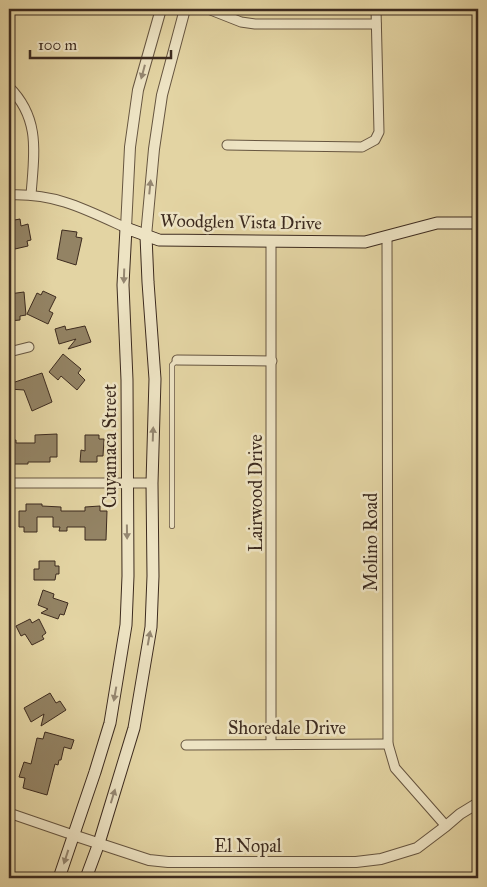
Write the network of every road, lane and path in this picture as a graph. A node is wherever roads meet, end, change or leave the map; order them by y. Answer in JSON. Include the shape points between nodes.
{"nodes":[{"id":1,"x":161,"y":9,"type":"edge"},
{"id":2,"x":185,"y":9,"type":"edge"},
{"id":3,"x":208,"y":9,"type":"edge"},
{"id":4,"x":376,"y":9,"type":"edge"},
{"id":5,"x":376,"y":24,"type":"junction"},
{"id":6,"x":9,"y":87,"type":"edge"},
{"id":7,"x":227,"y":145,"type":"dead end"},
{"id":8,"x":9,"y":195,"type":"edge"},
{"id":9,"x":31,"y":195,"type":"junction"},
{"id":10,"x":478,"y":223,"type":"edge"},
{"id":11,"x":126,"y":228,"type":"junction"},
{"id":12,"x":146,"y":236,"type":"junction"},
{"id":13,"x":387,"y":236,"type":"junction"},
{"id":14,"x":271,"y":242,"type":"junction"},
{"id":15,"x":29,"y":347,"type":"dead end"},
{"id":16,"x":9,"y":352,"type":"edge"},
{"id":17,"x":178,"y":360,"type":"joint"},
{"id":18,"x":272,"y":361,"type":"junction"},
{"id":19,"x":9,"y":483,"type":"edge"},
{"id":20,"x":152,"y":483,"type":"junction"},
{"id":21,"x":127,"y":484,"type":"junction"},
{"id":22,"x":172,"y":526,"type":"dead end"},
{"id":23,"x":186,"y":744,"type":"dead end"},
{"id":24,"x":271,"y":744,"type":"junction"},
{"id":25,"x":388,"y":744,"type":"junction"},
{"id":26,"x":478,"y":803,"type":"edge"},
{"id":27,"x":9,"y":813,"type":"edge"},
{"id":28,"x":446,"y":826,"type":"junction"},
{"id":29,"x":73,"y":835,"type":"junction"},
{"id":30,"x":99,"y":843,"type":"junction"},
{"id":31,"x":59,"y":878,"type":"edge"},
{"id":32,"x":86,"y":878,"type":"edge"}],
"edges":[{"from":1,"to":11,"type":"street","name":"Cuyamaca Street","one_way":true,"via":[[138,90],[130,148]]},
{"from":12,"to":2,"type":"street","one_way":true,"via":[[162,95]]},
{"from":3,"to":5,"type":"street","via":[[255,24]]},
{"from":4,"to":5,"type":"street"},
{"from":5,"to":7,"type":"street","via":[[379,132],[375,140],[362,147]]},
{"from":6,"to":9,"type":"street","via":[[26,110],[33,129]]},
{"from":8,"to":9,"type":"street","name":"Woodglen Vista Drive"},
{"from":9,"to":11,"type":"street","name":"Woodglen Vista Drive","via":[[69,202]]},
{"from":10,"to":13,"type":"main road","name":"Woodglen Vista Drive","via":[[437,223]]},
{"from":11,"to":12,"type":"main road","name":"Woodglen Vista Drive"},
{"from":11,"to":21,"type":"main road","name":"Cuyamaca Street","one_way":true,"via":[[123,285],[127,345]]},
{"from":12,"to":14,"type":"main road","name":"Woodglen Vista Drive","via":[[159,240]]},
{"from":20,"to":12,"type":"main road","one_way":true,"via":[[155,379]]},
{"from":13,"to":14,"type":"main road","name":"Woodglen Vista Drive","via":[[365,242]]},
{"from":13,"to":25,"type":"street","name":"Molino Road"},
{"from":14,"to":18,"type":"street","name":"Lairwood Drive"},
{"from":15,"to":16,"type":"street"},
{"from":17,"to":18,"type":"street"},
{"from":17,"to":22,"type":"lane","via":[[172,365]]},
{"from":18,"to":24,"type":"street","name":"Lairwood Drive"},
{"from":19,"to":21,"type":"street"},
{"from":20,"to":21,"type":"street"},
{"from":30,"to":20,"type":"main road","one_way":true,"via":[[134,728],[151,627]]},
{"from":21,"to":29,"type":"main road","name":"Cuyamaca Street","one_way":true,"via":[[126,625],[110,723]]},
{"from":23,"to":24,"type":"street","name":"Shoredale Drive"},
{"from":24,"to":25,"type":"street","name":"Shoredale Drive"},
{"from":25,"to":28,"type":"street","name":"Molino Road","via":[[395,768]]},
{"from":26,"to":28,"type":"street","name":"El Nopal"},
{"from":27,"to":29,"type":"street","name":"El Nopal"},
{"from":28,"to":30,"type":"street","name":"El Nopal","via":[[417,848],[381,859],[356,862],[168,862],[149,860]]},
{"from":29,"to":30,"type":"street","name":"El Nopal"},
{"from":29,"to":31,"type":"main road","name":"Cuyamaca Street","one_way":true},
{"from":30,"to":32,"type":"main road"}]}
